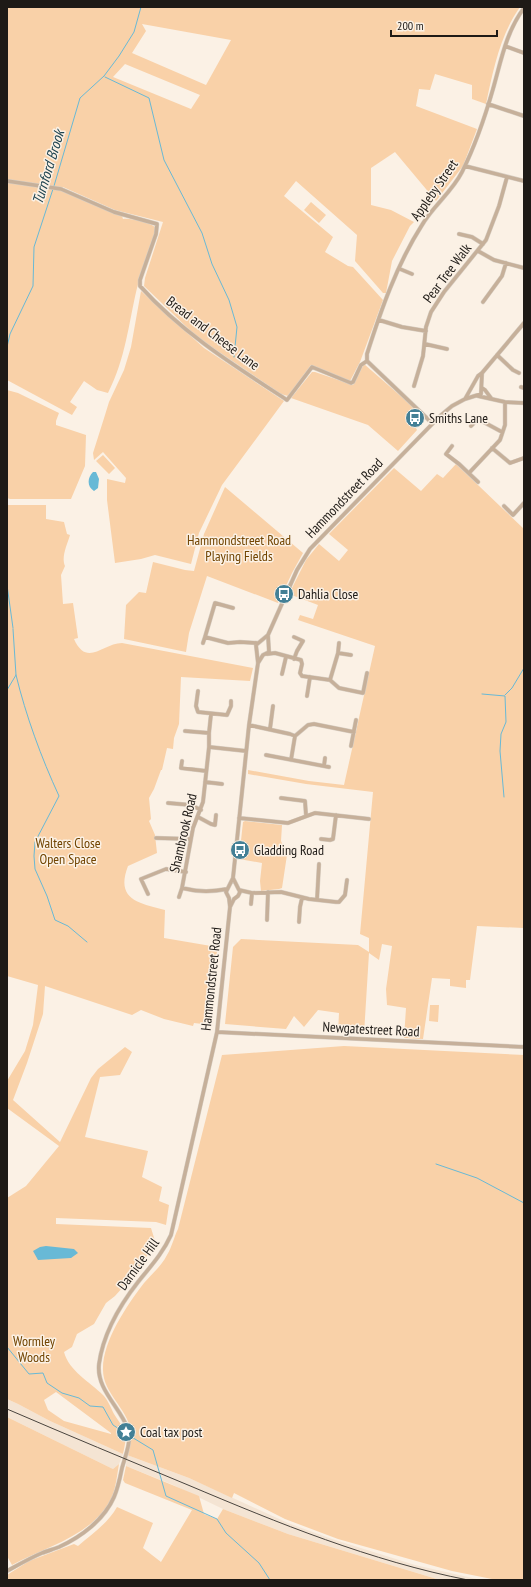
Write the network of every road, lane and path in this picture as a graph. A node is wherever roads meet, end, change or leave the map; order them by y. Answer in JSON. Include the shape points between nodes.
{"nodes":[{"id":1,"x":524,"y":8,"type":"edge"},
{"id":2,"x":505,"y":46,"type":"junction"},
{"id":3,"x":524,"y":53,"type":"edge"},
{"id":4,"x":488,"y":104,"type":"junction"},
{"id":5,"x":524,"y":116,"type":"edge"},
{"id":6,"x":465,"y":166,"type":"junction"},
{"id":7,"x":507,"y":177,"type":"junction"},
{"id":8,"x":7,"y":181,"type":"edge"},
{"id":9,"x":524,"y":181,"type":"edge"},
{"id":10,"x":460,"y":234,"type":"dead end"},
{"id":11,"x":483,"y":244,"type":"junction"},
{"id":12,"x":478,"y":251,"type":"junction"},
{"id":13,"x":506,"y":263,"type":"junction"},
{"id":14,"x":524,"y":268,"type":"edge"},
{"id":15,"x":400,"y":269,"type":"junction"},
{"id":16,"x":412,"y":274,"type":"dead end"},
{"id":17,"x":483,"y":302,"type":"dead end"},
{"id":18,"x":379,"y":320,"type":"junction"},
{"id":19,"x":524,"y":323,"type":"edge"},
{"id":20,"x":426,"y":331,"type":"junction"},
{"id":21,"x":425,"y":344,"type":"junction"},
{"id":22,"x":447,"y":349,"type":"dead end"},
{"id":23,"x":497,"y":355,"type":"junction"},
{"id":24,"x":367,"y":361,"type":"junction"},
{"id":25,"x":482,"y":373,"type":"junction"},
{"id":26,"x":519,"y":373,"type":"dead end"},
{"id":27,"x":414,"y":386,"type":"dead end"},
{"id":28,"x":472,"y":386,"type":"junction"},
{"id":29,"x":481,"y":387,"type":"junction"},
{"id":30,"x":470,"y":391,"type":"junction"},
{"id":31,"x":477,"y":396,"type":"junction"},
{"id":32,"x":491,"y":398,"type":"junction"},
{"id":33,"x":465,"y":399,"type":"junction"},
{"id":34,"x":505,"y":402,"type":"junction"},
{"id":35,"x":524,"y":402,"type":"edge"},
{"id":36,"x":432,"y":423,"type":"junction"},
{"id":37,"x":471,"y":426,"type":"dead end"},
{"id":38,"x":502,"y":432,"type":"junction"},
{"id":39,"x":452,"y":446,"type":"dead end"},
{"id":40,"x":492,"y":448,"type":"junction"},
{"id":41,"x":524,"y":458,"type":"edge"},
{"id":42,"x":469,"y":473,"type":"junction"},
{"id":43,"x":478,"y":482,"type":"dead end"},
{"id":44,"x":524,"y":503,"type":"edge"},
{"id":45,"x":504,"y":506,"type":"dead end"},
{"id":46,"x":233,"y":608,"type":"dead end"},
{"id":47,"x":268,"y":635,"type":"junction"},
{"id":48,"x":305,"y":636,"type":"dead end"},
{"id":49,"x":205,"y":637,"type":"junction"},
{"id":50,"x":294,"y":637,"type":"dead end"},
{"id":51,"x":262,"y":641,"type":"junction"},
{"id":52,"x":303,"y":641,"type":"junction"},
{"id":53,"x":249,"y":643,"type":"junction"},
{"id":54,"x":257,"y":643,"type":"junction"},
{"id":55,"x":339,"y":643,"type":"dead end"},
{"id":56,"x":203,"y":644,"type":"dead end"},
{"id":57,"x":269,"y":646,"type":"junction"},
{"id":58,"x":256,"y":651,"type":"junction"},
{"id":59,"x":338,"y":652,"type":"junction"},
{"id":60,"x":275,"y":653,"type":"junction"},
{"id":61,"x":265,"y":654,"type":"junction"},
{"id":62,"x":351,"y":655,"type":"dead end"},
{"id":63,"x":286,"y":657,"type":"junction"},
{"id":64,"x":294,"y":659,"type":"junction"},
{"id":65,"x":258,"y":663,"type":"junction"},
{"id":66,"x":367,"y":673,"type":"dead end"},
{"id":67,"x":282,"y":674,"type":"dead end"},
{"id":68,"x":310,"y":677,"type":"junction"},
{"id":69,"x":330,"y":680,"type":"junction"},
{"id":70,"x":198,"y":692,"type":"dead end"},
{"id":71,"x":363,"y":693,"type":"junction"},
{"id":72,"x":307,"y":696,"type":"dead end"},
{"id":73,"x":361,"y":698,"type":"dead end"},
{"id":74,"x":231,"y":701,"type":"dead end"},
{"id":75,"x":273,"y":706,"type":"dead end"},
{"id":76,"x":211,"y":714,"type":"junction"},
{"id":77,"x":227,"y":715,"type":"junction"},
{"id":78,"x":229,"y":720,"type":"dead end"},
{"id":79,"x":356,"y":720,"type":"dead end"},
{"id":80,"x":249,"y":725,"type":"junction"},
{"id":81,"x":270,"y":729,"type":"junction"},
{"id":82,"x":185,"y":731,"type":"dead end"},
{"id":83,"x":354,"y":732,"type":"junction"},
{"id":84,"x":208,"y":733,"type":"junction"},
{"id":85,"x":295,"y":736,"type":"junction"},
{"id":86,"x":351,"y":746,"type":"dead end"},
{"id":87,"x":209,"y":747,"type":"junction"},
{"id":88,"x":246,"y":751,"type":"junction"},
{"id":89,"x":266,"y":755,"type":"dead end"},
{"id":90,"x":325,"y":758,"type":"dead end"},
{"id":91,"x":291,"y":760,"type":"junction"},
{"id":92,"x":182,"y":761,"type":"dead end"},
{"id":93,"x":324,"y":766,"type":"junction"},
{"id":94,"x":330,"y":767,"type":"dead end"},
{"id":95,"x":206,"y":771,"type":"junction"},
{"id":96,"x":205,"y":782,"type":"junction"},
{"id":97,"x":222,"y":784,"type":"dead end"},
{"id":98,"x":281,"y":798,"type":"dead end"},
{"id":99,"x":168,"y":803,"type":"dead end"},
{"id":100,"x":201,"y":810,"type":"junction"},
{"id":101,"x":216,"y":815,"type":"dead end"},
{"id":102,"x":306,"y":815,"type":"junction"},
{"id":103,"x":336,"y":815,"type":"junction"},
{"id":104,"x":198,"y":818,"type":"junction"},
{"id":105,"x":239,"y":818,"type":"junction"},
{"id":106,"x":369,"y":818,"type":"dead end"},
{"id":107,"x":156,"y":838,"type":"dead end"},
{"id":108,"x":191,"y":839,"type":"junction"},
{"id":109,"x":321,"y":839,"type":"dead end"},
{"id":110,"x":319,"y":864,"type":"dead end"},
{"id":111,"x":186,"y":872,"type":"junction"},
{"id":112,"x":233,"y":878,"type":"junction"},
{"id":113,"x":347,"y":880,"type":"dead end"},
{"id":114,"x":230,"y":886,"type":"junction"},
{"id":115,"x":236,"y":886,"type":"junction"},
{"id":116,"x":182,"y":888,"type":"junction"},
{"id":117,"x":227,"y":889,"type":"junction"},
{"id":118,"x":220,"y":891,"type":"junction"},
{"id":119,"x":239,"y":892,"type":"junction"},
{"id":120,"x":268,"y":892,"type":"junction"},
{"id":121,"x":252,"y":893,"type":"junction"},
{"id":122,"x":148,"y":894,"type":"dead end"},
{"id":123,"x":228,"y":896,"type":"junction"},
{"id":124,"x":179,"y":897,"type":"dead end"},
{"id":125,"x":302,"y":898,"type":"junction"},
{"id":126,"x":234,"y":899,"type":"junction"},
{"id":127,"x":317,"y":900,"type":"junction"},
{"id":128,"x":251,"y":904,"type":"dead end"},
{"id":129,"x":230,"y":907,"type":"junction"},
{"id":130,"x":267,"y":920,"type":"dead end"},
{"id":131,"x":299,"y":922,"type":"dead end"},
{"id":132,"x":217,"y":1032,"type":"junction"},
{"id":133,"x":524,"y":1047,"type":"edge"},
{"id":134,"x":213,"y":1054,"type":"joint"},
{"id":135,"x":7,"y":1571,"type":"edge"}],
"edges":[{"from":1,"to":2,"type":"street","name":"Appleby Street","via":[[512,27]]},
{"from":2,"to":3,"type":"street"},
{"from":2,"to":4,"type":"street","name":"Appleby Street"},
{"from":4,"to":5,"type":"street"},
{"from":4,"to":6,"type":"street","name":"Appleby Street"},
{"from":6,"to":7,"type":"street"},
{"from":6,"to":15,"type":"street","name":"Appleby Street","via":[[421,226]]},
{"from":7,"to":9,"type":"street"},
{"from":7,"to":11,"type":"street","name":"Pear Tree Walk","via":[[489,235]]},
{"from":8,"to":24,"type":"street","name":"Bread and Cheese Lane","via":[[61,189],[114,212],[157,224],[140,286],[176,322],[287,400],[312,367],[351,383],[363,362]]},
{"from":10,"to":11,"type":"street","via":[[472,237]]},
{"from":11,"to":12,"type":"street","name":"Pear Tree Walk"},
{"from":12,"to":13,"type":"street"},
{"from":12,"to":20,"type":"street","name":"Pear Tree Walk","via":[[435,305]]},
{"from":13,"to":14,"type":"street"},
{"from":13,"to":17,"type":"street","via":[[502,276]]},
{"from":15,"to":16,"type":"street"},
{"from":15,"to":18,"type":"street","name":"Appleby Street"},
{"from":18,"to":20,"type":"street"},
{"from":18,"to":24,"type":"street","name":"Appleby Street"},
{"from":19,"to":23,"type":"street","name":"Hammondstreet Road"},
{"from":20,"to":21,"type":"street","name":"Pear Tree Walk"},
{"from":21,"to":22,"type":"street"},
{"from":21,"to":27,"type":"street","name":"Pear Tree Walk"},
{"from":23,"to":25,"type":"street","name":"Hammondstreet Road"},
{"from":23,"to":26,"type":"street"},
{"from":24,"to":36,"type":"street"},
{"from":25,"to":28,"type":"street","name":"Hammondstreet Road"},
{"from":25,"to":29,"type":"street"},
{"from":28,"to":29,"type":"street","via":[[476,384]]},
{"from":28,"to":30,"type":"street","name":"Hammondstreet Road"},
{"from":29,"to":31,"type":"street","via":[[481,394]]},
{"from":29,"to":32,"type":"street"},
{"from":30,"to":31,"type":"street","via":[[472,395]]},
{"from":30,"to":33,"type":"street","name":"Hammondstreet Road"},
{"from":31,"to":32,"type":"street"},
{"from":31,"to":33,"type":"street","name":"Hammondstreet Road"},
{"from":32,"to":34,"type":"street"},
{"from":33,"to":36,"type":"street","name":"Hammondstreet Road"},
{"from":34,"to":35,"type":"street"},
{"from":34,"to":38,"type":"street","via":[[505,423]]},
{"from":36,"to":47,"type":"street","name":"Hammondstreet Road","via":[[310,549],[297,570]]},
{"from":37,"to":38,"type":"street","via":[[478,419]]},
{"from":38,"to":40,"type":"street","via":[[500,440]]},
{"from":39,"to":42,"type":"street","via":[[446,454]]},
{"from":40,"to":41,"type":"street","via":[[510,463]]},
{"from":40,"to":42,"type":"street"},
{"from":42,"to":43,"type":"street"},
{"from":44,"to":45,"type":"street","via":[[513,515]]},
{"from":46,"to":49,"type":"street","via":[[216,601]]},
{"from":47,"to":51,"type":"street","name":"Hammondstreet Road"},
{"from":47,"to":57,"type":"street"},
{"from":48,"to":52,"type":"street"},
{"from":49,"to":53,"type":"street","via":[[225,643]]},
{"from":49,"to":56,"type":"street"},
{"from":50,"to":52,"type":"street"},
{"from":51,"to":54,"type":"street","name":"Hammondstreet Road"},
{"from":51,"to":57,"type":"street"},
{"from":52,"to":64,"type":"street"},
{"from":53,"to":54,"type":"street"},
{"from":53,"to":58,"type":"street"},
{"from":54,"to":58,"type":"street"},
{"from":55,"to":59,"type":"street"},
{"from":57,"to":60,"type":"street"},
{"from":57,"to":61,"type":"street"},
{"from":58,"to":61,"type":"street"},
{"from":58,"to":65,"type":"street"},
{"from":59,"to":62,"type":"street"},
{"from":59,"to":69,"type":"street"},
{"from":60,"to":61,"type":"street"},
{"from":60,"to":63,"type":"street"},
{"from":61,"to":65,"type":"street"},
{"from":63,"to":64,"type":"street"},
{"from":63,"to":67,"type":"street"},
{"from":64,"to":68,"type":"street","via":[[302,662],[301,675]]},
{"from":65,"to":80,"type":"street"},
{"from":66,"to":71,"type":"street"},
{"from":68,"to":69,"type":"street"},
{"from":68,"to":72,"type":"street"},
{"from":69,"to":71,"type":"street","via":[[339,688]]},
{"from":70,"to":76,"type":"street","via":[[197,711]]},
{"from":71,"to":73,"type":"street"},
{"from":74,"to":77,"type":"street"},
{"from":75,"to":81,"type":"street"},
{"from":76,"to":77,"type":"street"},
{"from":76,"to":84,"type":"street","name":"Shambrook Road"},
{"from":77,"to":78,"type":"street"},
{"from":79,"to":83,"type":"street"},
{"from":80,"to":81,"type":"street"},
{"from":80,"to":88,"type":"street"},
{"from":81,"to":85,"type":"street"},
{"from":82,"to":84,"type":"street"},
{"from":83,"to":85,"type":"street","via":[[314,724],[308,725]]},
{"from":83,"to":86,"type":"street"},
{"from":84,"to":87,"type":"street","name":"Shambrook Road"},
{"from":85,"to":91,"type":"street"},
{"from":87,"to":88,"type":"street"},
{"from":87,"to":95,"type":"street","name":"Shambrook Road"},
{"from":88,"to":105,"type":"street"},
{"from":89,"to":91,"type":"street"},
{"from":90,"to":93,"type":"street"},
{"from":91,"to":93,"type":"street"},
{"from":92,"to":95,"type":"street","via":[[181,768]]},
{"from":93,"to":94,"type":"street"},
{"from":95,"to":96,"type":"street","name":"Shambrook Road"},
{"from":96,"to":97,"type":"street","name":"Shambrook Road"},
{"from":96,"to":100,"type":"street","name":"Shambrook Road"},
{"from":98,"to":102,"type":"street","via":[[305,801]]},
{"from":99,"to":100,"type":"street","via":[[191,805]]},
{"from":100,"to":104,"type":"street","name":"Shambrook Road"},
{"from":101,"to":104,"type":"street","via":[[215,825]]},
{"from":102,"to":103,"type":"street"},
{"from":102,"to":105,"type":"street","via":[[288,823]]},
{"from":103,"to":106,"type":"street"},
{"from":103,"to":109,"type":"street","via":[[333,839]]},
{"from":104,"to":108,"type":"street","name":"Shambrook Road"},
{"from":105,"to":112,"type":"street"},
{"from":107,"to":108,"type":"street"},
{"from":108,"to":111,"type":"street","name":"Shambrook Road"},
{"from":110,"to":127,"type":"street"},
{"from":111,"to":116,"type":"street","name":"Shambrook Road"},
{"from":111,"to":122,"type":"street","via":[[166,869],[141,879]]},
{"from":112,"to":114,"type":"street"},
{"from":112,"to":115,"type":"street"},
{"from":113,"to":127,"type":"street","via":[[345,895],[339,902]]},
{"from":114,"to":115,"type":"street"},
{"from":114,"to":117,"type":"street"},
{"from":115,"to":119,"type":"street"},
{"from":116,"to":118,"type":"street","name":"Shambrook Road","via":[[194,891]]},
{"from":116,"to":124,"type":"street","name":"Shambrook Road"},
{"from":117,"to":118,"type":"street","name":"Shambrook Road"},
{"from":117,"to":123,"type":"street","name":"Hammondstreet Road"},
{"from":118,"to":123,"type":"street","name":"Shambrook Road"},
{"from":119,"to":121,"type":"street"},
{"from":119,"to":126,"type":"street","name":"Hammondstreet Road"},
{"from":120,"to":121,"type":"street"},
{"from":120,"to":125,"type":"street","via":[[281,892]]},
{"from":120,"to":130,"type":"street"},
{"from":121,"to":128,"type":"street"},
{"from":123,"to":126,"type":"street"},
{"from":123,"to":129,"type":"street","name":"Hammondstreet Road"},
{"from":125,"to":127,"type":"street"},
{"from":125,"to":131,"type":"street"},
{"from":126,"to":129,"type":"street","name":"Hammondstreet Road"},
{"from":129,"to":132,"type":"street","name":"Hammondstreet Road"},
{"from":132,"to":133,"type":"street","name":"Newgatestreet Road"},
{"from":132,"to":134,"type":"street","name":"Hammondstreet Road"},
{"from":134,"to":135,"type":"street","name":"Darnicle Hill","via":[[171,1235],[161,1253],[124,1303],[101,1353],[101,1380],[129,1432],[128,1446],[115,1496],[100,1518],[73,1540]]}]}
